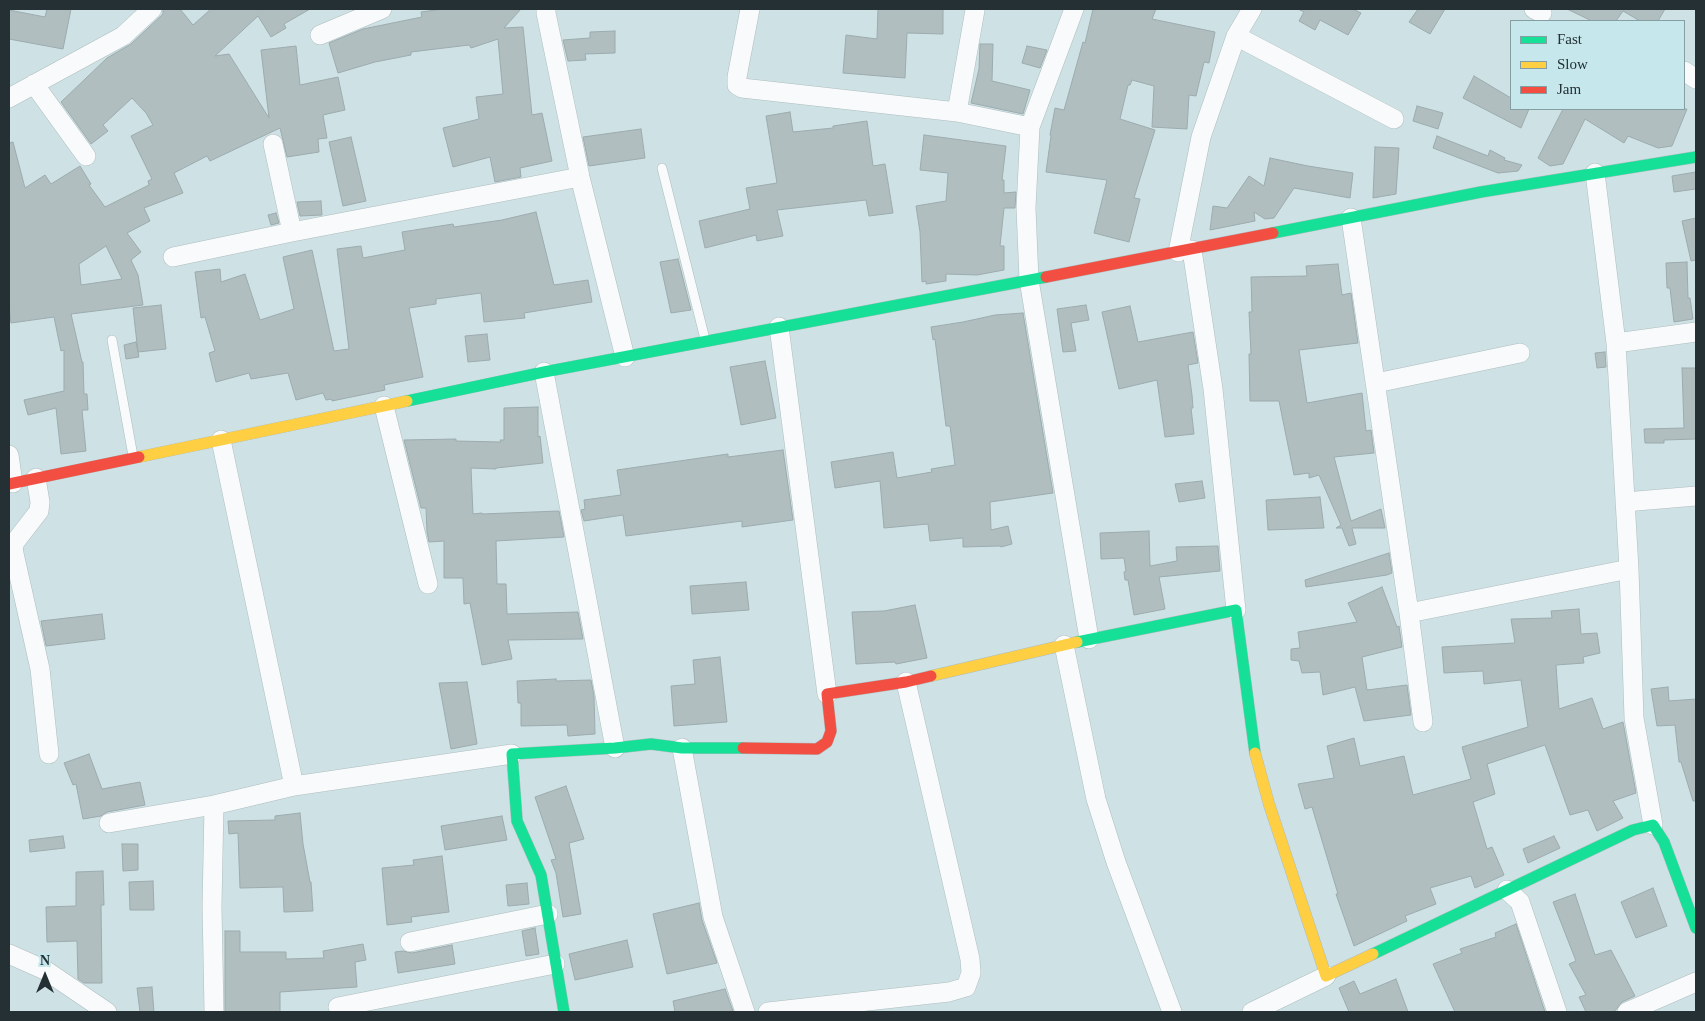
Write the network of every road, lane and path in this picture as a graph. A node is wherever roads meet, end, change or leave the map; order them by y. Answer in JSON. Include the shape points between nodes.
{"nodes":[{"id":1,"x":152,"y":9,"type":"edge"},
{"id":2,"x":382,"y":9,"type":"edge"},
{"id":3,"x":546,"y":9,"type":"edge"},
{"id":4,"x":750,"y":9,"type":"edge"},
{"id":5,"x":1074,"y":9,"type":"edge"},
{"id":6,"x":1252,"y":9,"type":"edge"},
{"id":7,"x":974,"y":10,"type":"dead end"},
{"id":8,"x":320,"y":35,"type":"dead end"},
{"id":9,"x":1236,"y":36,"type":"junction"},
{"id":10,"x":1685,"y":72,"type":"edge"},
{"id":11,"x":1696,"y":79,"type":"edge"},
{"id":12,"x":34,"y":84,"type":"junction"},
{"id":13,"x":9,"y":98,"type":"edge"},
{"id":14,"x":957,"y":112,"type":"junction"},
{"id":15,"x":1394,"y":118,"type":"dead end"},
{"id":16,"x":1030,"y":127,"type":"junction"},
{"id":17,"x":273,"y":144,"type":"dead end"},
{"id":18,"x":86,"y":156,"type":"dead end"},
{"id":19,"x":1696,"y":157,"type":"edge"},
{"id":20,"x":662,"y":168,"type":"dead end"},
{"id":21,"x":1595,"y":173,"type":"junction"},
{"id":22,"x":580,"y":177,"type":"junction"},
{"id":23,"x":1352,"y":218,"type":"junction"},
{"id":24,"x":292,"y":232,"type":"junction"},
{"id":25,"x":1185,"y":251,"type":"junction"},
{"id":26,"x":173,"y":257,"type":"dead end"},
{"id":27,"x":1029,"y":280,"type":"junction"},
{"id":28,"x":779,"y":327,"type":"junction"},
{"id":29,"x":1696,"y":332,"type":"edge"},
{"id":30,"x":112,"y":340,"type":"dead end"},
{"id":31,"x":706,"y":341,"type":"junction"},
{"id":32,"x":1616,"y":343,"type":"junction"},
{"id":33,"x":1520,"y":354,"type":"dead end"},
{"id":34,"x":625,"y":357,"type":"junction"},
{"id":35,"x":544,"y":372,"type":"junction"},
{"id":36,"x":1376,"y":383,"type":"junction"},
{"id":37,"x":384,"y":406,"type":"junction"},
{"id":38,"x":221,"y":440,"type":"junction"},
{"id":39,"x":9,"y":455,"type":"edge"},
{"id":40,"x":134,"y":458,"type":"junction"},
{"id":41,"x":36,"y":478,"type":"junction"},
{"id":42,"x":11,"y":484,"type":"edge"},
{"id":43,"x":1696,"y":496,"type":"edge"},
{"id":44,"x":1625,"y":502,"type":"junction"},
{"id":45,"x":1629,"y":569,"type":"junction"},
{"id":46,"x":428,"y":584,"type":"dead end"},
{"id":47,"x":1236,"y":610,"type":"junction"},
{"id":48,"x":1410,"y":613,"type":"junction"},
{"id":49,"x":1089,"y":639,"type":"junction"},
{"id":50,"x":1064,"y":645,"type":"junction"},
{"id":51,"x":906,"y":682,"type":"junction"},
{"id":52,"x":827,"y":694,"type":"junction"},
{"id":53,"x":1423,"y":722,"type":"dead end"},
{"id":54,"x":615,"y":748,"type":"junction"},
{"id":55,"x":682,"y":748,"type":"junction"},
{"id":56,"x":50,"y":754,"type":"dead end"},
{"id":57,"x":512,"y":754,"type":"junction"},
{"id":58,"x":294,"y":786,"type":"junction"},
{"id":59,"x":214,"y":805,"type":"junction"},
{"id":60,"x":109,"y":823,"type":"dead end"},
{"id":61,"x":1653,"y":825,"type":"junction"},
{"id":62,"x":1507,"y":890,"type":"junction"},
{"id":63,"x":1694,"y":913,"type":"edge"},
{"id":64,"x":548,"y":914,"type":"junction"},
{"id":65,"x":410,"y":942,"type":"dead end"},
{"id":66,"x":9,"y":954,"type":"edge"},
{"id":67,"x":555,"y":964,"type":"junction"},
{"id":68,"x":1326,"y":976,"type":"junction"},
{"id":69,"x":1696,"y":982,"type":"edge"},
{"id":70,"x":338,"y":1007,"type":"dead end"},
{"id":71,"x":107,"y":1012,"type":"edge"},
{"id":72,"x":214,"y":1012,"type":"edge"},
{"id":73,"x":564,"y":1012,"type":"edge"},
{"id":74,"x":745,"y":1012,"type":"edge"},
{"id":75,"x":768,"y":1012,"type":"edge"},
{"id":76,"x":1172,"y":1012,"type":"edge"},
{"id":77,"x":1252,"y":1012,"type":"edge"},
{"id":78,"x":1557,"y":1012,"type":"edge"},
{"id":79,"x":1627,"y":1012,"type":"edge"}],
"edges":[{"from":1,"to":12,"type":"street","via":[[124,36]]},
{"from":2,"to":8,"type":"street"},
{"from":3,"to":22,"type":"street"},
{"from":4,"to":14,"type":"street","via":[[737,77],[737,85],[742,88]]},
{"from":5,"to":16,"type":"street"},
{"from":6,"to":9,"type":"street"},
{"from":7,"to":14,"type":"street"},
{"from":9,"to":15,"type":"street"},
{"from":9,"to":25,"type":"street","via":[[1201,137]]},
{"from":10,"to":11,"type":"street"},
{"from":12,"to":13,"type":"street"},
{"from":12,"to":18,"type":"street"},
{"from":14,"to":16,"type":"street"},
{"from":16,"to":27,"type":"street","via":[[1026,208]]},
{"from":17,"to":24,"type":"street"},
{"from":19,"to":21,"type":"street"},
{"from":20,"to":31,"type":"lane"},
{"from":21,"to":23,"type":"street"},
{"from":21,"to":32,"type":"street"},
{"from":22,"to":24,"type":"street"},
{"from":22,"to":34,"type":"street"},
{"from":23,"to":25,"type":"street"},
{"from":23,"to":36,"type":"street"},
{"from":24,"to":26,"type":"street"},
{"from":25,"to":27,"type":"street"},
{"from":25,"to":47,"type":"street","via":[[1213,388]]},
{"from":27,"to":28,"type":"street"},
{"from":27,"to":49,"type":"street"},
{"from":28,"to":31,"type":"street"},
{"from":28,"to":52,"type":"street"},
{"from":29,"to":32,"type":"street"},
{"from":30,"to":40,"type":"lane"},
{"from":31,"to":34,"type":"street"},
{"from":32,"to":44,"type":"street"},
{"from":33,"to":36,"type":"street"},
{"from":34,"to":35,"type":"street"},
{"from":35,"to":37,"type":"street"},
{"from":35,"to":54,"type":"street"},
{"from":36,"to":48,"type":"street"},
{"from":37,"to":38,"type":"street"},
{"from":37,"to":46,"type":"street"},
{"from":38,"to":40,"type":"street"},
{"from":38,"to":58,"type":"street"},
{"from":39,"to":42,"type":"street"},
{"from":40,"to":41,"type":"street"},
{"from":41,"to":42,"type":"street"},
{"from":41,"to":56,"type":"street","via":[[40,511],[13,549],[40,669]]},
{"from":43,"to":44,"type":"street"},
{"from":44,"to":45,"type":"street"},
{"from":45,"to":48,"type":"street"},
{"from":45,"to":61,"type":"street","via":[[1634,718]]},
{"from":47,"to":49,"type":"street"},
{"from":47,"to":68,"type":"street","via":[[1253,746]]},
{"from":48,"to":53,"type":"street"},
{"from":49,"to":50,"type":"street"},
{"from":50,"to":51,"type":"street"},
{"from":50,"to":76,"type":"street","via":[[1096,799]]},
{"from":51,"to":52,"type":"street"},
{"from":51,"to":75,"type":"street","via":[[970,959],[971,973],[966,987],[949,992]]},
{"from":52,"to":55,"type":"street","via":[[831,731],[827,742],[817,749]]},
{"from":54,"to":55,"type":"street","via":[[651,744]]},
{"from":54,"to":57,"type":"street"},
{"from":55,"to":74,"type":"street","via":[[713,917]]},
{"from":57,"to":58,"type":"street"},
{"from":57,"to":64,"type":"street","via":[[517,820],[541,875]]},
{"from":58,"to":59,"type":"street"},
{"from":59,"to":60,"type":"street"},
{"from":59,"to":72,"type":"street"},
{"from":61,"to":62,"type":"street","via":[[1633,830]]},
{"from":61,"to":63,"type":"street","via":[[1664,842]]},
{"from":62,"to":68,"type":"street"},
{"from":62,"to":78,"type":"street","via":[[1520,902]]},
{"from":64,"to":65,"type":"street"},
{"from":64,"to":67,"type":"street"},
{"from":66,"to":71,"type":"street","via":[[45,970]]},
{"from":67,"to":70,"type":"street"},
{"from":67,"to":73,"type":"street"},
{"from":68,"to":77,"type":"street"},
{"from":69,"to":79,"type":"street"}]}
